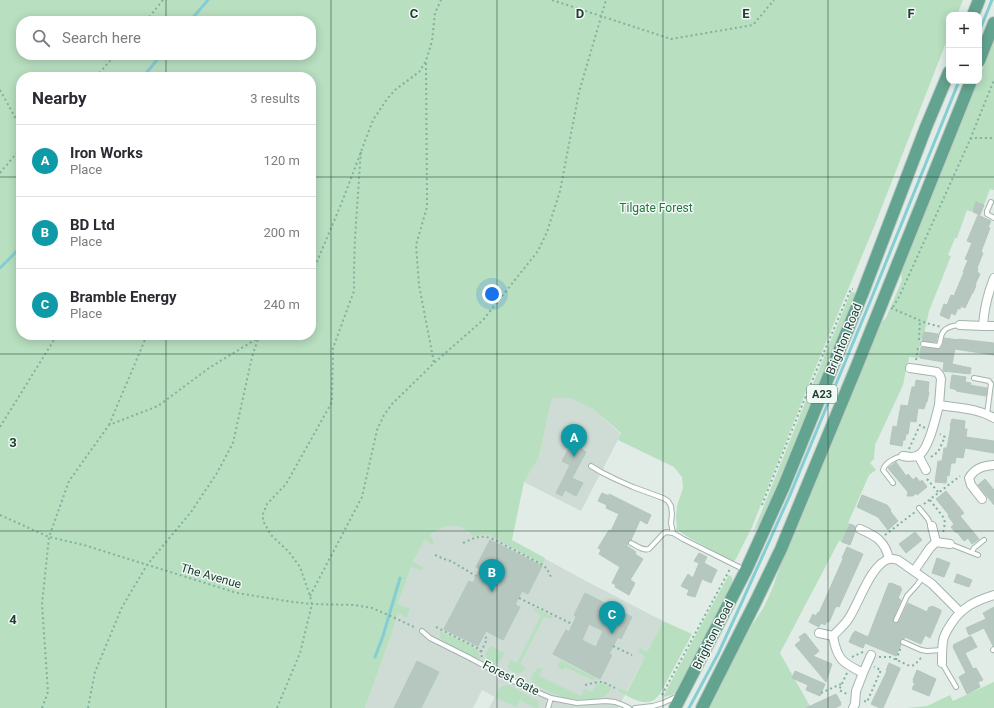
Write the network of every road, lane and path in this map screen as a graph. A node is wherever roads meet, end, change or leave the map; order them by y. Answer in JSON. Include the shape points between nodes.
{"nodes":[{"id":1,"x":163,"y":0,"type":"edge"},
{"id":2,"x":441,"y":0,"type":"edge"},
{"id":3,"x":552,"y":0,"type":"edge"},
{"id":4,"x":606,"y":0,"type":"edge"},
{"id":5,"x":774,"y":0,"type":"edge"},
{"id":6,"x":979,"y":0,"type":"edge"},
{"id":7,"x":974,"y":12,"type":"edge"},
{"id":8,"x":150,"y":16,"type":"edge"},
{"id":9,"x":601,"y":16,"type":"junction"},
{"id":10,"x":994,"y":23,"type":"edge"},
{"id":11,"x":982,"y":54,"type":"edge"},
{"id":12,"x":111,"y":60,"type":"edge"},
{"id":13,"x":426,"y":61,"type":"junction"},
{"id":14,"x":100,"y":72,"type":"edge"},
{"id":15,"x":946,"y":79,"type":"edge"},
{"id":16,"x":994,"y":80,"type":"edge"},
{"id":17,"x":970,"y":84,"type":"edge"},
{"id":18,"x":0,"y":90,"type":"edge"},
{"id":19,"x":16,"y":119,"type":"edge"},
{"id":20,"x":994,"y":138,"type":"edge"},
{"id":21,"x":970,"y":139,"type":"junction"},
{"id":22,"x":361,"y":150,"type":"junction"},
{"id":23,"x":16,"y":154,"type":"edge"},
{"id":24,"x":0,"y":174,"type":"edge"},
{"id":25,"x":991,"y":202,"type":"dead end"},
{"id":26,"x":994,"y":218,"type":"edge"},
{"id":27,"x":316,"y":264,"type":"edge"},
{"id":28,"x":994,"y":278,"type":"edge"},
{"id":29,"x":858,"y":291,"type":"dead end"},
{"id":30,"x":960,"y":325,"type":"joint"},
{"id":31,"x":983,"y":326,"type":"junction"},
{"id":32,"x":994,"y":326,"type":"edge"},
{"id":33,"x":944,"y":330,"type":"junction"},
{"id":34,"x":54,"y":340,"type":"edge"},
{"id":35,"x":146,"y":340,"type":"edge"},
{"id":36,"x":252,"y":340,"type":"edge"},
{"id":37,"x":257,"y":340,"type":"edge"},
{"id":38,"x":923,"y":344,"type":"dead end"},
{"id":39,"x":434,"y":363,"type":"junction"},
{"id":40,"x":910,"y":368,"type":"dead end"},
{"id":41,"x":974,"y":378,"type":"dead end"},
{"id":42,"x":939,"y":405,"type":"junction"},
{"id":43,"x":990,"y":416,"type":"edge"},
{"id":44,"x":109,"y":425,"type":"junction"},
{"id":45,"x":0,"y":427,"type":"edge"},
{"id":46,"x":903,"y":456,"type":"joint"},
{"id":47,"x":918,"y":456,"type":"junction"},
{"id":48,"x":994,"y":465,"type":"edge"},
{"id":49,"x":591,"y":466,"type":"dead end"},
{"id":50,"x":926,"y":470,"type":"dead end"},
{"id":51,"x":971,"y":474,"type":"junction"},
{"id":52,"x":893,"y":483,"type":"dead end"},
{"id":53,"x":982,"y":499,"type":"dead end"},
{"id":54,"x":930,"y":500,"type":"junction"},
{"id":55,"x":919,"y":508,"type":"junction"},
{"id":56,"x":761,"y":509,"type":"dead end"},
{"id":57,"x":0,"y":515,"type":"edge"},
{"id":58,"x":932,"y":526,"type":"joint"},
{"id":59,"x":860,"y":529,"type":"dead end"},
{"id":60,"x":673,"y":533,"type":"junction"},
{"id":61,"x":48,"y":536,"type":"junction"},
{"id":62,"x":880,"y":540,"type":"junction"},
{"id":63,"x":984,"y":540,"type":"dead end"},
{"id":64,"x":938,"y":542,"type":"junction"},
{"id":65,"x":463,"y":543,"type":"dead end"},
{"id":66,"x":631,"y":543,"type":"dead end"},
{"id":67,"x":950,"y":544,"type":"joint"},
{"id":68,"x":972,"y":552,"type":"junction"},
{"id":69,"x":435,"y":555,"type":"dead end"},
{"id":70,"x":978,"y":555,"type":"dead end"},
{"id":71,"x":889,"y":559,"type":"junction"},
{"id":72,"x":147,"y":565,"type":"junction"},
{"id":73,"x":740,"y":568,"type":"junction"},
{"id":74,"x":914,"y":571,"type":"junction"},
{"id":75,"x":476,"y":576,"type":"dead end"},
{"id":76,"x":922,"y":577,"type":"junction"},
{"id":77,"x":551,"y":578,"type":"dead end"},
{"id":78,"x":994,"y":595,"type":"edge"},
{"id":79,"x":310,"y":596,"type":"junction"},
{"id":80,"x":519,"y":598,"type":"dead end"},
{"id":81,"x":312,"y":604,"type":"junction"},
{"id":82,"x":960,"y":612,"type":"junction"},
{"id":83,"x":896,"y":620,"type":"dead end"},
{"id":84,"x":572,"y":624,"type":"dead end"},
{"id":85,"x":436,"y":627,"type":"dead end"},
{"id":86,"x":422,"y":631,"type":"joint"},
{"id":87,"x":820,"y":633,"type":"dead end"},
{"id":88,"x":484,"y":635,"type":"dead end"},
{"id":89,"x":832,"y":636,"type":"junction"},
{"id":90,"x":904,"y":642,"type":"joint"},
{"id":91,"x":613,"y":646,"type":"dead end"},
{"id":92,"x":942,"y":650,"type":"junction"},
{"id":93,"x":927,"y":651,"type":"junction"},
{"id":94,"x":481,"y":652,"type":"junction"},
{"id":95,"x":632,"y":655,"type":"dead end"},
{"id":96,"x":874,"y":656,"type":"joint"},
{"id":97,"x":896,"y":660,"type":"junction"},
{"id":98,"x":942,"y":663,"type":"joint"},
{"id":99,"x":482,"y":664,"type":"junction"},
{"id":100,"x":863,"y":673,"type":"junction"},
{"id":101,"x":842,"y":684,"type":"dead end"},
{"id":102,"x":585,"y":685,"type":"dead end"},
{"id":103,"x":956,"y":687,"type":"dead end"},
{"id":104,"x":615,"y":688,"type":"dead end"},
{"id":105,"x":821,"y":693,"type":"dead end"},
{"id":106,"x":682,"y":695,"type":"junction"},
{"id":107,"x":551,"y":698,"type":"junction"},
{"id":108,"x":657,"y":705,"type":"junction"},
{"id":109,"x":42,"y":708,"type":"edge"},
{"id":110,"x":88,"y":708,"type":"edge"},
{"id":111,"x":277,"y":708,"type":"edge"},
{"id":112,"x":548,"y":708,"type":"edge"},
{"id":113,"x":629,"y":708,"type":"edge"},
{"id":114,"x":635,"y":708,"type":"edge"},
{"id":115,"x":675,"y":708,"type":"edge"},
{"id":116,"x":702,"y":708,"type":"edge"},
{"id":117,"x":853,"y":708,"type":"edge"}],
"edges":[{"from":1,"to":8,"type":"path"},
{"from":2,"to":13,"type":"path","via":[[435,13],[432,41]]},
{"from":3,"to":9,"type":"path"},
{"from":4,"to":9,"type":"path"},
{"from":5,"to":9,"type":"path","via":[[753,25],[671,39]]},
{"from":6,"to":7,"type":"main road"},
{"from":9,"to":39,"type":"path","via":[[579,92],[560,191],[538,251],[483,320]]},
{"from":10,"to":11,"type":"main road"},
{"from":12,"to":14,"type":"path"},
{"from":13,"to":22,"type":"path","via":[[419,72],[387,99],[373,120]]},
{"from":13,"to":39,"type":"path","via":[[427,207],[416,245],[419,285]]},
{"from":15,"to":73,"type":"main road","name":"Brighton Road","number":"A23","via":[[784,486]]},
{"from":16,"to":21,"type":"path"},
{"from":17,"to":116,"type":"main road","name":"Brighton Road","number":"A23","via":[[781,549]]},
{"from":18,"to":19,"type":"path"},
{"from":20,"to":21,"type":"path"},
{"from":21,"to":33,"type":"path","via":[[892,308]]},
{"from":22,"to":27,"type":"path"},
{"from":22,"to":79,"type":"path","via":[[354,291],[333,348],[332,402],[286,484],[267,504],[263,514],[263,521],[271,535],[300,567]]},
{"from":23,"to":24,"type":"path"},
{"from":25,"to":26,"type":"lane","via":[[987,214]]},
{"from":28,"to":31,"type":"street","via":[[985,307]]},
{"from":29,"to":56,"type":"path","via":[[851,289],[791,430]]},
{"from":30,"to":31,"type":"street"},
{"from":30,"to":33,"type":"lane"},
{"from":31,"to":32,"type":"street"},
{"from":33,"to":38,"type":"lane","via":[[938,346]]},
{"from":34,"to":45,"type":"path"},
{"from":35,"to":44,"type":"path"},
{"from":36,"to":44,"type":"path","via":[[158,406]]},
{"from":37,"to":72,"type":"path","via":[[233,443],[191,512]]},
{"from":39,"to":79,"type":"path","via":[[384,415],[377,430],[362,497]]},
{"from":40,"to":42,"type":"street","via":[[937,372],[941,379]]},
{"from":41,"to":43,"type":"lane","via":[[989,381],[991,384]]},
{"from":42,"to":43,"type":"street","via":[[974,410]]},
{"from":42,"to":47,"type":"street","via":[[930,435]]},
{"from":44,"to":61,"type":"path","via":[[69,481]]},
{"from":46,"to":47,"type":"street"},
{"from":46,"to":52,"type":"lane","via":[[895,458],[883,470]]},
{"from":47,"to":50,"type":"street"},
{"from":48,"to":51,"type":"street","via":[[980,467]]},
{"from":49,"to":60,"type":"lane","via":[[668,501],[671,506]]},
{"from":51,"to":53,"type":"street","via":[[971,485]]},
{"from":51,"to":54,"type":"path","via":[[961,476]]},
{"from":54,"to":55,"type":"path"},
{"from":54,"to":64,"type":"path","via":[[940,511],[945,523]]},
{"from":55,"to":58,"type":"lane"},
{"from":55,"to":62,"type":"path"},
{"from":57,"to":61,"type":"path","name":"The Avenue"},
{"from":58,"to":64,"type":"street"},
{"from":59,"to":62,"type":"street"},
{"from":60,"to":66,"type":"lane","via":[[662,534],[646,550]]},
{"from":60,"to":73,"type":"lane"},
{"from":61,"to":72,"type":"path","name":"The Avenue"},
{"from":61,"to":109,"type":"path","via":[[42,604],[48,692]]},
{"from":62,"to":71,"type":"street"},
{"from":63,"to":68,"type":"lane"},
{"from":64,"to":67,"type":"street"},
{"from":64,"to":74,"type":"street","via":[[930,548]]},
{"from":65,"to":77,"type":"path","via":[[480,536],[491,538],[543,565]]},
{"from":67,"to":68,"type":"lane"},
{"from":68,"to":70,"type":"lane"},
{"from":69,"to":75,"type":"path"},
{"from":71,"to":74,"type":"street","via":[[898,560]]},
{"from":71,"to":89,"type":"street","via":[[869,578],[848,620]]},
{"from":72,"to":81,"type":"path","name":"The Avenue","via":[[237,593]]},
{"from":72,"to":110,"type":"path","via":[[122,607],[94,672]]},
{"from":73,"to":106,"type":"main road","name":"Brighton Road","number":"A23"},
{"from":73,"to":108,"type":"path","via":[[730,569]]},
{"from":74,"to":76,"type":"street"},
{"from":76,"to":82,"type":"street"},
{"from":76,"to":83,"type":"lane","via":[[907,596]]},
{"from":78,"to":82,"type":"street","via":[[967,606]]},
{"from":79,"to":81,"type":"path"},
{"from":80,"to":84,"type":"path"},
{"from":81,"to":86,"type":"path","name":"The Avenue","via":[[372,608]]},
{"from":81,"to":111,"type":"path","via":[[300,653]]},
{"from":82,"to":92,"type":"street","via":[[946,633]]},
{"from":85,"to":94,"type":"path"},
{"from":86,"to":99,"type":"lane","name":"Forest Gate","via":[[430,638]]},
{"from":87,"to":89,"type":"street"},
{"from":88,"to":94,"type":"path","via":[[488,639]]},
{"from":89,"to":100,"type":"street","via":[[845,664]]},
{"from":90,"to":93,"type":"lane"},
{"from":90,"to":97,"type":"path"},
{"from":91,"to":95,"type":"path"},
{"from":92,"to":93,"type":"lane"},
{"from":92,"to":98,"type":"street"},
{"from":93,"to":97,"type":"path","via":[[927,655],[913,666]]},
{"from":94,"to":99,"type":"path"},
{"from":96,"to":97,"type":"path","via":[[887,656]]},
{"from":96,"to":100,"type":"street"},
{"from":98,"to":103,"type":"lane"},
{"from":99,"to":107,"type":"lane","name":"Forest Gate"},
{"from":100,"to":117,"type":"street"},
{"from":101,"to":105,"type":"path"},
{"from":102,"to":104,"type":"path","via":[[602,681]]},
{"from":106,"to":108,"type":"lane"},
{"from":106,"to":115,"type":"main road","name":"Brighton Road","number":"A23"},
{"from":107,"to":112,"type":"lane"},
{"from":107,"to":113,"type":"lane","name":"Forest Gate","via":[[577,703],[615,702]]},
{"from":108,"to":114,"type":"lane"}]}
